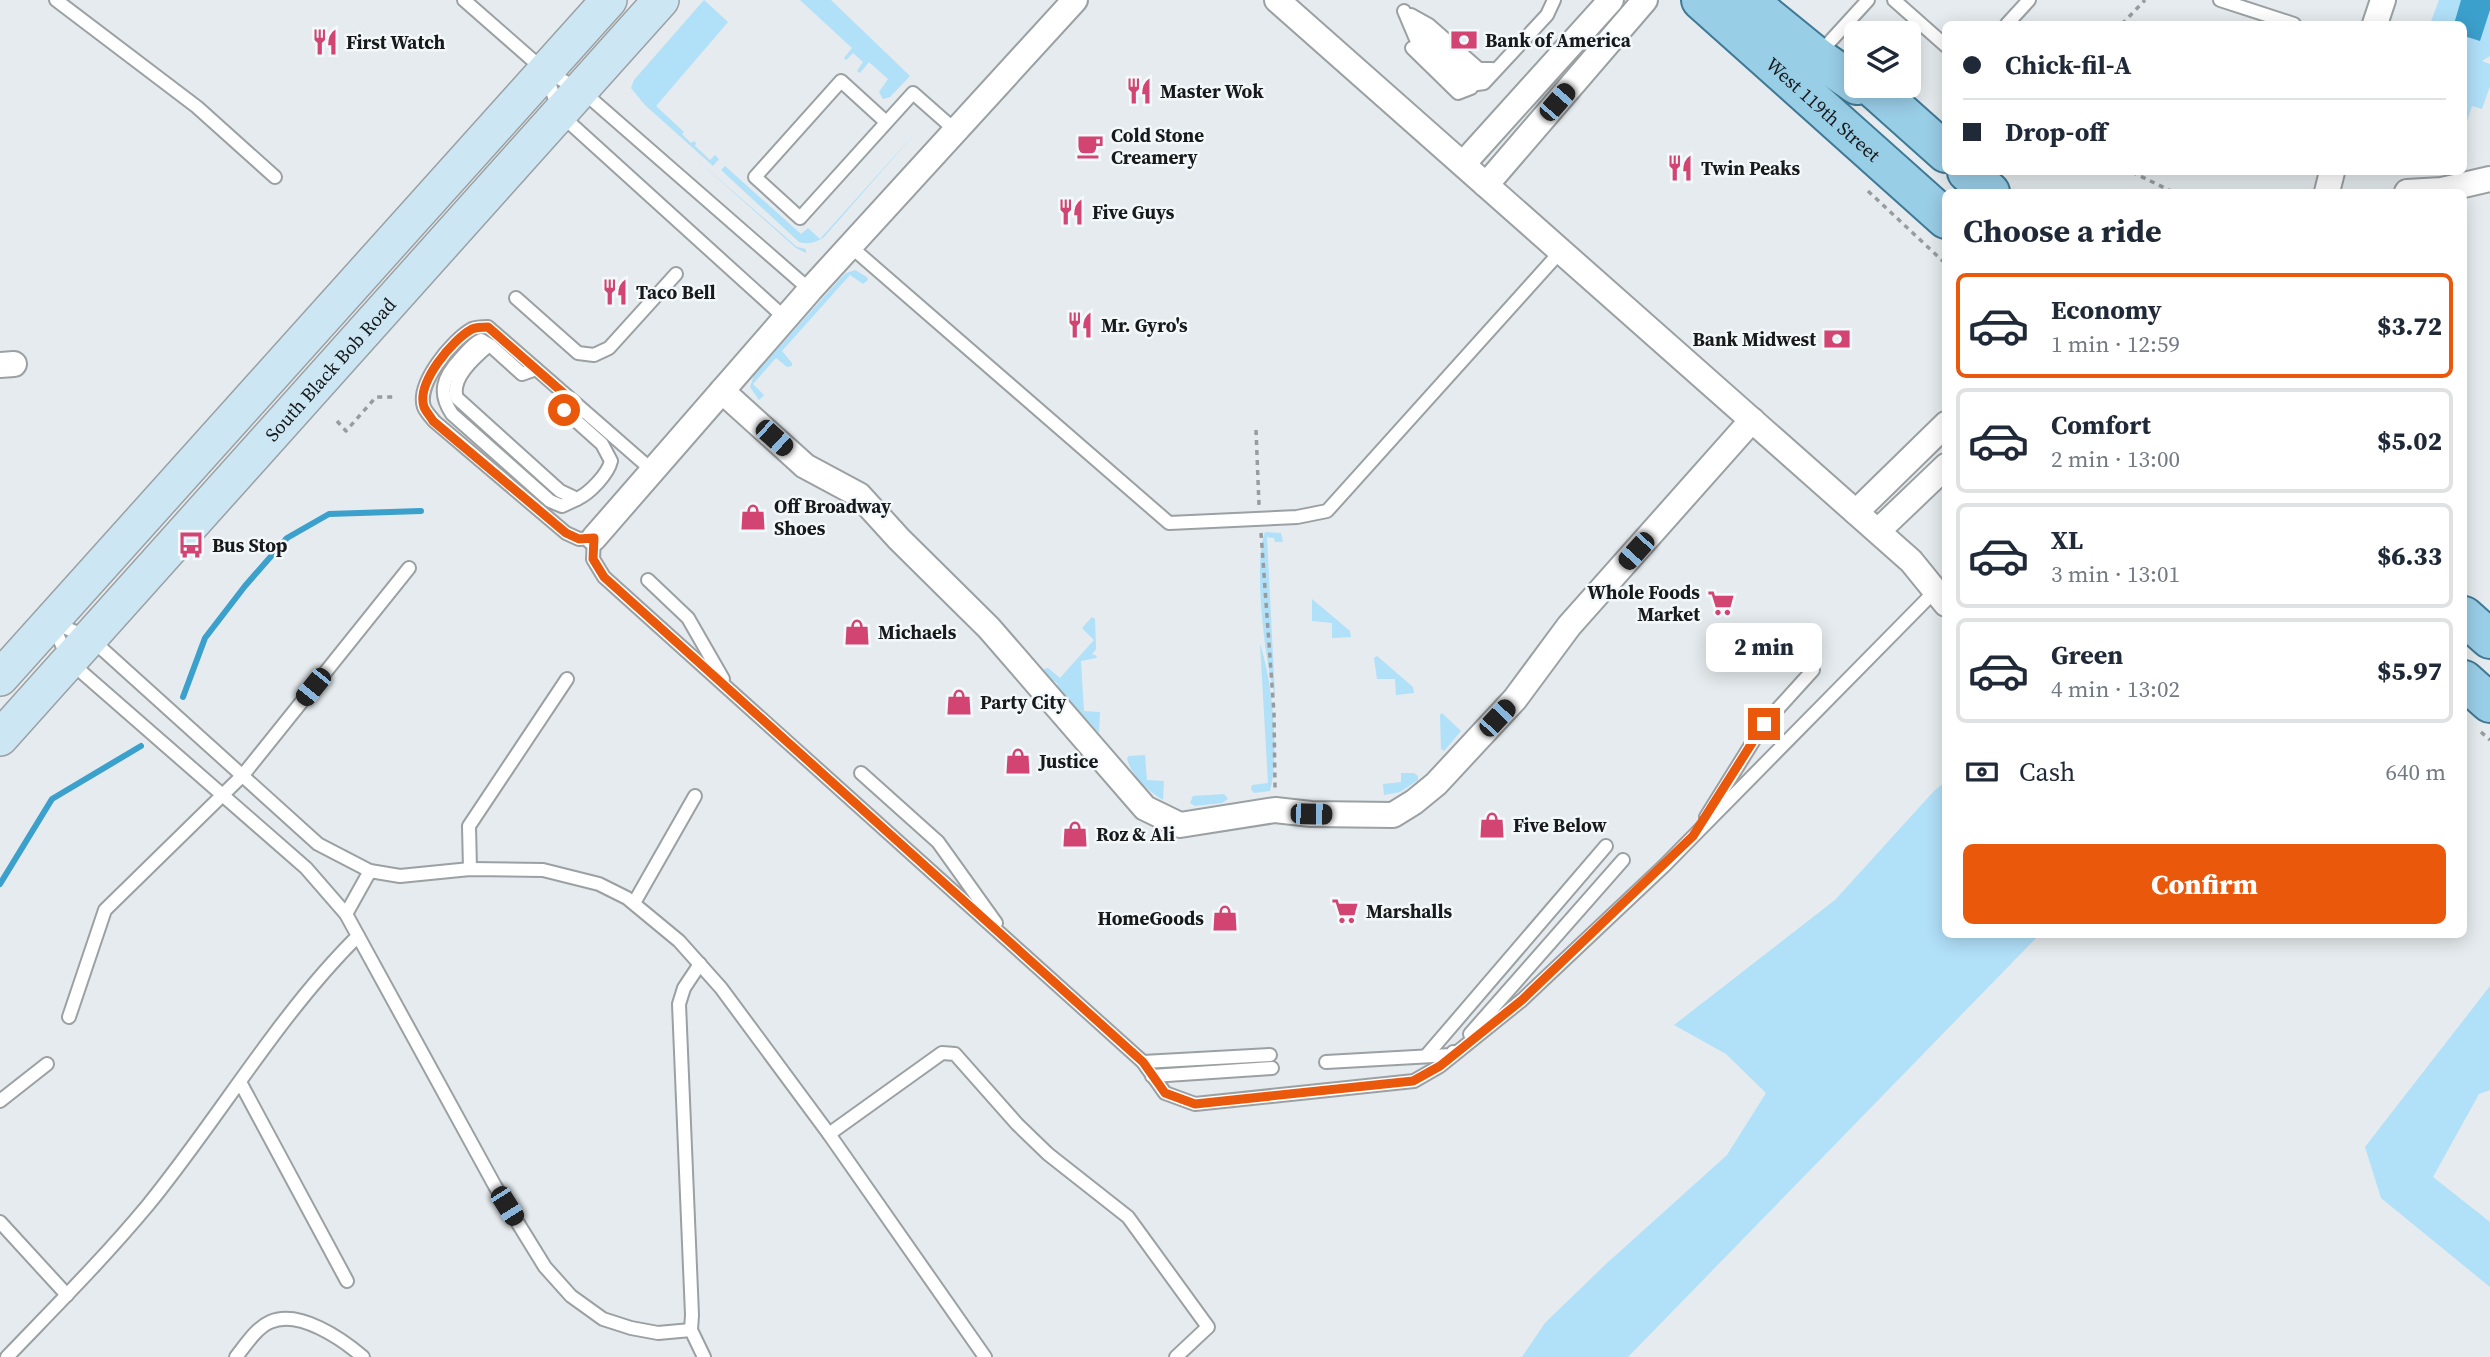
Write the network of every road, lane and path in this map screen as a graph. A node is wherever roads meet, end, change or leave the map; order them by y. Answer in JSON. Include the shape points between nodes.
{"nodes":[{"id":1,"x":56,"y":0,"type":"edge"},
{"id":2,"x":464,"y":0,"type":"edge"},
{"id":3,"x":608,"y":0,"type":"edge"},
{"id":4,"x":662,"y":0,"type":"edge"},
{"id":5,"x":1075,"y":0,"type":"edge"},
{"id":6,"x":1277,"y":0,"type":"edge"},
{"id":7,"x":1554,"y":0,"type":"edge"},
{"id":8,"x":1611,"y":0,"type":"edge"},
{"id":9,"x":1645,"y":0,"type":"edge"},
{"id":10,"x":1701,"y":0,"type":"edge"},
{"id":11,"x":1746,"y":0,"type":"edge"},
{"id":12,"x":1775,"y":0,"type":"edge"},
{"id":13,"x":1868,"y":0,"type":"edge"},
{"id":14,"x":1894,"y":0,"type":"edge"},
{"id":15,"x":2029,"y":0,"type":"edge"},
{"id":16,"x":2145,"y":0,"type":"edge"},
{"id":17,"x":2220,"y":0,"type":"edge"},
{"id":18,"x":2383,"y":0,"type":"edge"},
{"id":19,"x":1403,"y":5,"type":"edge"},
{"id":20,"x":2010,"y":21,"type":"edge"},
{"id":21,"x":2125,"y":21,"type":"edge"},
{"id":22,"x":2285,"y":21,"type":"edge"},
{"id":23,"x":2376,"y":21,"type":"edge"},
{"id":24,"x":1942,"y":42,"type":"edge"},
{"id":25,"x":1826,"y":46,"type":"junction"},
{"id":26,"x":1844,"y":62,"type":"edge"},
{"id":27,"x":1499,"y":69,"type":"junction"},
{"id":28,"x":545,"y":71,"type":"junction"},
{"id":29,"x":1844,"y":77,"type":"edge"},
{"id":30,"x":1873,"y":98,"type":"edge"},
{"id":31,"x":1884,"y":98,"type":"edge"},
{"id":32,"x":571,"y":102,"type":"junction"},
{"id":33,"x":886,"y":122,"type":"junction"},
{"id":34,"x":956,"y":130,"type":"junction"},
{"id":35,"x":1932,"y":141,"type":"edge"},
{"id":36,"x":1463,"y":164,"type":"junction"},
{"id":37,"x":1970,"y":175,"type":"edge"},
{"id":38,"x":2138,"y":175,"type":"edge"},
{"id":39,"x":275,"y":177,"type":"dead end"},
{"id":40,"x":2490,"y":178,"type":"edge"},
{"id":41,"x":1486,"y":185,"type":"junction"},
{"id":42,"x":1987,"y":189,"type":"edge"},
{"id":43,"x":2168,"y":189,"type":"edge"},
{"id":44,"x":2446,"y":189,"type":"edge"},
{"id":45,"x":1942,"y":215,"type":"edge"},
{"id":46,"x":850,"y":246,"type":"junction"},
{"id":47,"x":1561,"y":251,"type":"junction"},
{"id":48,"x":676,"y":274,"type":"dead end"},
{"id":49,"x":810,"y":290,"type":"junction"},
{"id":50,"x":516,"y":298,"type":"dead end"},
{"id":51,"x":785,"y":318,"type":"junction"},
{"id":52,"x":536,"y":369,"type":"junction"},
{"id":53,"x":722,"y":391,"type":"junction"},
{"id":54,"x":394,"y":397,"type":"dead end"},
{"id":55,"x":569,"y":398,"type":"junction"},
{"id":56,"x":1752,"y":420,"type":"junction"},
{"id":57,"x":337,"y":421,"type":"dead end"},
{"id":58,"x":1942,"y":429,"type":"edge"},
{"id":59,"x":1256,"y":430,"type":"dead end"},
{"id":60,"x":1942,"y":470,"type":"edge"},
{"id":61,"x":653,"y":471,"type":"junction"},
{"id":62,"x":1856,"y":512,"type":"junction"},
{"id":63,"x":1259,"y":519,"type":"junction"},
{"id":64,"x":1878,"y":531,"type":"junction"},
{"id":65,"x":594,"y":538,"type":"junction"},
{"id":66,"x":409,"y":568,"type":"dead end"},
{"id":67,"x":648,"y":580,"type":"dead end"},
{"id":68,"x":1941,"y":597,"type":"edge"},
{"id":69,"x":2467,"y":619,"type":"edge"},
{"id":70,"x":51,"y":621,"type":"junction"},
{"id":71,"x":2490,"y":639,"type":"edge"},
{"id":72,"x":80,"y":650,"type":"junction"},
{"id":73,"x":1813,"y":670,"type":"dead end"},
{"id":74,"x":0,"y":678,"type":"edge"},
{"id":75,"x":567,"y":679,"type":"dead end"},
{"id":76,"x":2467,"y":683,"type":"edge"},
{"id":77,"x":729,"y":690,"type":"junction"},
{"id":78,"x":2490,"y":703,"type":"edge"},
{"id":79,"x":0,"y":738,"type":"edge"},
{"id":80,"x":861,"y":773,"type":"dead end"},
{"id":81,"x":243,"y":775,"type":"junction"},
{"id":82,"x":223,"y":796,"type":"junction"},
{"id":83,"x":695,"y":796,"type":"dead end"},
{"id":84,"x":1275,"y":810,"type":"junction"},
{"id":85,"x":1693,"y":836,"type":"junction"},
{"id":86,"x":1606,"y":846,"type":"dead end"},
{"id":87,"x":1623,"y":860,"type":"dead end"},
{"id":88,"x":470,"y":869,"type":"junction"},
{"id":89,"x":370,"y":872,"type":"junction"},
{"id":90,"x":634,"y":903,"type":"junction"},
{"id":91,"x":346,"y":914,"type":"junction"},
{"id":92,"x":358,"y":936,"type":"junction"},
{"id":93,"x":1010,"y":943,"type":"junction"},
{"id":94,"x":700,"y":964,"type":"junction"},
{"id":95,"x":69,"y":1017,"type":"dead end"},
{"id":96,"x":1451,"y":1055,"type":"junction"},
{"id":97,"x":1426,"y":1056,"type":"junction"},
{"id":98,"x":1143,"y":1062,"type":"junction"},
{"id":99,"x":1326,"y":1062,"type":"dead end"},
{"id":100,"x":47,"y":1064,"type":"dead end"},
{"id":101,"x":1153,"y":1076,"type":"junction"},
{"id":102,"x":240,"y":1082,"type":"junction"},
{"id":103,"x":0,"y":1101,"type":"edge"},
{"id":104,"x":829,"y":1134,"type":"junction"},
{"id":105,"x":0,"y":1222,"type":"edge"},
{"id":106,"x":347,"y":1281,"type":"dead end"},
{"id":107,"x":66,"y":1295,"type":"junction"},
{"id":108,"x":691,"y":1330,"type":"junction"},
{"id":109,"x":7,"y":1357,"type":"edge"},
{"id":110,"x":236,"y":1357,"type":"edge"},
{"id":111,"x":363,"y":1357,"type":"edge"},
{"id":112,"x":704,"y":1357,"type":"edge"},
{"id":113,"x":985,"y":1357,"type":"edge"},
{"id":114,"x":1176,"y":1357,"type":"edge"}],
"edges":[{"from":1,"to":39,"type":"lane","via":[[197,107]]},
{"from":2,"to":28,"type":"lane"},
{"from":3,"to":28,"type":"main road","name":"South Black Bob Road"},
{"from":4,"to":32,"type":"main road","name":"South Black Bob Road"},
{"from":5,"to":34,"type":"street"},
{"from":6,"to":36,"type":"street"},
{"from":7,"to":27,"type":"lane","via":[[1547,15]]},
{"from":8,"to":36,"type":"street"},
{"from":9,"to":41,"type":"street"},
{"from":10,"to":45,"type":"main road","name":"West 119th Street"},
{"from":11,"to":29,"type":"main road"},
{"from":12,"to":25,"type":"main road"},
{"from":13,"to":25,"type":"lane"},
{"from":14,"to":24,"type":"lane"},
{"from":15,"to":20,"type":"lane"},
{"from":16,"to":21,"type":"path"},
{"from":17,"to":22,"type":"lane"},
{"from":18,"to":23,"type":"street"},
{"from":19,"to":27,"type":"lane","via":[[1479,69]]},
{"from":19,"to":27,"type":"lane","via":[[1418,44],[1464,86],[1484,83]]},
{"from":25,"to":26,"type":"main road"},
{"from":28,"to":32,"type":"lane"},
{"from":28,"to":32,"type":"lane"},
{"from":28,"to":70,"type":"main road","name":"South Black Bob Road"},
{"from":30,"to":35,"type":"main road"},
{"from":31,"to":35,"type":"main road"},
{"from":32,"to":49,"type":"lane"},
{"from":32,"to":51,"type":"lane"},
{"from":32,"to":72,"type":"main road","name":"South Black Bob Road"},
{"from":33,"to":33,"type":"lane","via":[[800,218],[755,177],[841,81]]},
{"from":33,"to":34,"type":"lane","via":[[913,93]]},
{"from":34,"to":46,"type":"street"},
{"from":36,"to":41,"type":"street"},
{"from":37,"to":42,"type":"main road"},
{"from":38,"to":43,"type":"path"},
{"from":40,"to":44,"type":"street"},
{"from":41,"to":47,"type":"street"},
{"from":46,"to":49,"type":"street"},
{"from":46,"to":63,"type":"lane","via":[[1169,523]]},
{"from":47,"to":56,"type":"street"},
{"from":47,"to":63,"type":"lane","via":[[1327,511]]},
{"from":48,"to":50,"type":"lane","via":[[609,348],[594,355],[578,353]]},
{"from":49,"to":51,"type":"street"},
{"from":51,"to":53,"type":"street"},
{"from":52,"to":55,"type":"lane"},
{"from":52,"to":55,"type":"lane","via":[[522,374],[491,346],[459,378],[454,391],[566,495],[577,499],[611,461],[602,444],[564,410]]},
{"from":52,"to":65,"type":"lane","via":[[488,327],[479,327],[470,330],[428,378],[424,406],[433,421],[566,533],[579,539]]},
{"from":53,"to":61,"type":"street"},
{"from":53,"to":84,"type":"street","via":[[806,466],[859,495],[989,628],[1145,808],[1180,825]]},
{"from":54,"to":57,"type":"path","via":[[376,397],[346,431]]},
{"from":55,"to":61,"type":"lane"},
{"from":56,"to":62,"type":"street"},
{"from":56,"to":84,"type":"street","via":[[1569,626],[1515,699],[1429,790],[1393,814]]},
{"from":58,"to":62,"type":"street"},
{"from":59,"to":63,"type":"path"},
{"from":60,"to":64,"type":"street"},
{"from":61,"to":65,"type":"street"},
{"from":62,"to":64,"type":"street"},
{"from":63,"to":84,"type":"path","via":[[1274,713]]},
{"from":64,"to":68,"type":"street"},
{"from":65,"to":77,"type":"lane","via":[[593,559],[604,577]]},
{"from":66,"to":81,"type":"lane"},
{"from":67,"to":77,"type":"lane","via":[[688,618]]},
{"from":68,"to":85,"type":"lane"},
{"from":69,"to":71,"type":"main road"},
{"from":70,"to":72,"type":"lane"},
{"from":70,"to":72,"type":"lane"},
{"from":70,"to":74,"type":"main road","name":"South Black Bob Road"},
{"from":72,"to":79,"type":"main road","name":"South Black Bob Road"},
{"from":72,"to":81,"type":"lane"},
{"from":72,"to":82,"type":"lane"},
{"from":73,"to":85,"type":"lane","via":[[1764,724]]},
{"from":75,"to":88,"type":"lane","via":[[469,826]]},
{"from":76,"to":78,"type":"main road"},
{"from":77,"to":93,"type":"lane"},
{"from":80,"to":93,"type":"lane","via":[[938,842]]},
{"from":81,"to":82,"type":"lane"},
{"from":81,"to":89,"type":"lane","via":[[318,844]]},
{"from":82,"to":91,"type":"lane","via":[[306,868]]},
{"from":82,"to":95,"type":"lane","via":[[105,910]]},
{"from":83,"to":90,"type":"lane"},
{"from":85,"to":96,"type":"lane","via":[[1522,1000]]},
{"from":86,"to":97,"type":"lane"},
{"from":87,"to":96,"type":"lane"},
{"from":88,"to":89,"type":"lane","via":[[400,876]]},
{"from":88,"to":90,"type":"lane","via":[[543,870],[598,884]]},
{"from":89,"to":91,"type":"lane"},
{"from":90,"to":94,"type":"lane"},
{"from":91,"to":92,"type":"lane"},
{"from":92,"to":102,"type":"lane"},
{"from":92,"to":108,"type":"lane","via":[[495,1186],[545,1267],[571,1296],[603,1319],[658,1333]]},
{"from":93,"to":98,"type":"lane"},
{"from":94,"to":104,"type":"lane"},
{"from":94,"to":108,"type":"lane","via":[[679,1004]]},
{"from":96,"to":97,"type":"lane"},
{"from":96,"to":101,"type":"lane","via":[[1413,1081],[1195,1104],[1165,1093]]},
{"from":97,"to":99,"type":"lane"},
{"from":98,"to":101,"type":"lane"},
{"from":98,"to":101,"type":"lane","via":[[1271,1062]]},
{"from":100,"to":103,"type":"lane"},
{"from":102,"to":106,"type":"lane"},
{"from":102,"to":107,"type":"lane","via":[[149,1204]]},
{"from":104,"to":113,"type":"lane"},
{"from":104,"to":114,"type":"lane","via":[[942,1053],[955,1054],[1048,1154],[1128,1217],[1208,1327]]},
{"from":105,"to":107,"type":"lane"},
{"from":107,"to":109,"type":"lane"},
{"from":108,"to":112,"type":"lane"},
{"from":110,"to":111,"type":"lane","via":[[268,1322],[284,1318],[315,1325]]}]}
